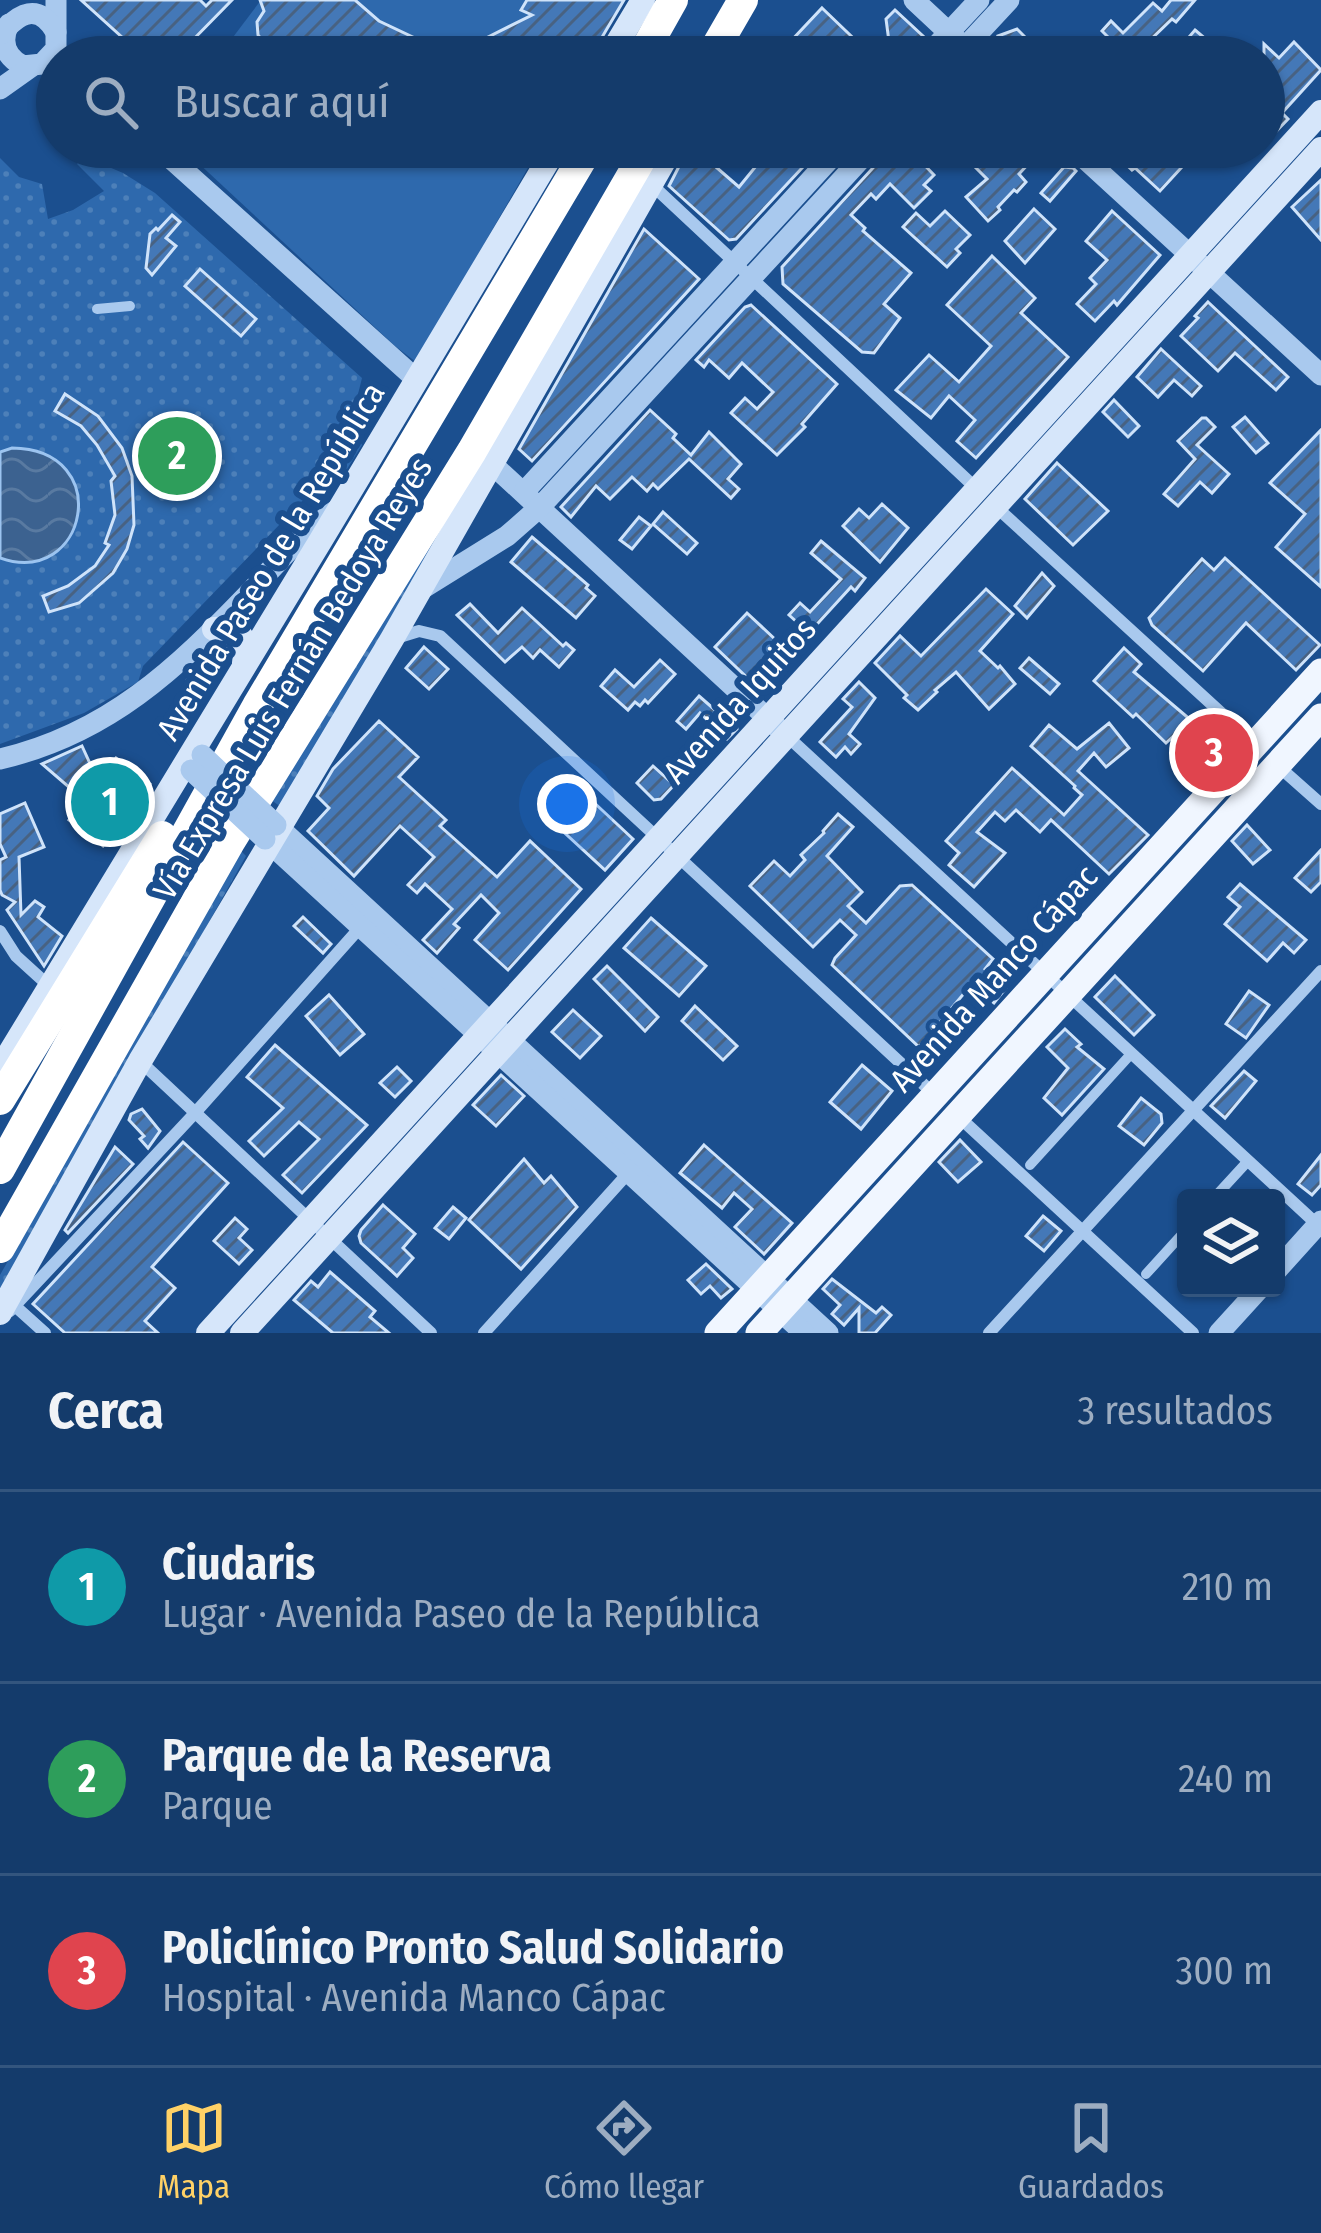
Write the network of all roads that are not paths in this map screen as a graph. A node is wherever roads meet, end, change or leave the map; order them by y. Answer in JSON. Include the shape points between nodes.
{"nodes":[{"id":1,"x":56,"y":0,"type":"edge"},
{"id":2,"x":643,"y":0,"type":"edge"},
{"id":3,"x":659,"y":0,"type":"edge"},
{"id":4,"x":673,"y":0,"type":"edge"},
{"id":5,"x":720,"y":0,"type":"edge"},
{"id":6,"x":742,"y":0,"type":"edge"},
{"id":7,"x":755,"y":0,"type":"edge"},
{"id":8,"x":914,"y":0,"type":"edge"},
{"id":9,"x":979,"y":0,"type":"edge"},
{"id":10,"x":1009,"y":0,"type":"edge"},
{"id":11,"x":13,"y":19,"type":"edge"},
{"id":12,"x":57,"y":36,"type":"edge"},
{"id":13,"x":59,"y":36,"type":"edge"},
{"id":14,"x":622,"y":36,"type":"edge"},
{"id":15,"x":646,"y":36,"type":"edge"},
{"id":16,"x":653,"y":36,"type":"edge"},
{"id":17,"x":700,"y":36,"type":"edge"},
{"id":18,"x":722,"y":36,"type":"edge"},
{"id":19,"x":735,"y":36,"type":"edge"},
{"id":20,"x":949,"y":36,"type":"edge"},
{"id":21,"x":966,"y":36,"type":"edge"},
{"id":22,"x":974,"y":36,"type":"edge"},
{"id":23,"x":36,"y":67,"type":"edge"},
{"id":24,"x":36,"y":71,"type":"edge"},
{"id":25,"x":0,"y":89,"type":"edge"},
{"id":26,"x":1321,"y":112,"type":"edge"},
{"id":27,"x":1321,"y":149,"type":"edge"},
{"id":28,"x":1285,"y":157,"type":"edge"},
{"id":29,"x":181,"y":168,"type":"edge"},
{"id":30,"x":543,"y":168,"type":"edge"},
{"id":31,"x":577,"y":168,"type":"edge"},
{"id":32,"x":642,"y":168,"type":"edge"},
{"id":33,"x":652,"y":168,"type":"edge"},
{"id":34,"x":821,"y":168,"type":"edge"},
{"id":35,"x":852,"y":168,"type":"edge"},
{"id":36,"x":1095,"y":168,"type":"edge"},
{"id":37,"x":1276,"y":168,"type":"edge"},
{"id":38,"x":651,"y":184,"type":"junction"},
{"id":39,"x":733,"y":262,"type":"junction"},
{"id":40,"x":1200,"y":264,"type":"junction"},
{"id":41,"x":750,"y":278,"type":"junction"},
{"id":42,"x":130,"y":307,"type":"dead end"},
{"id":43,"x":98,"y":310,"type":"dead end"},
{"id":44,"x":1321,"y":375,"type":"edge"},
{"id":45,"x":417,"y":380,"type":"junction"},
{"id":46,"x":494,"y":466,"type":"junction"},
{"id":47,"x":986,"y":498,"type":"junction"},
{"id":48,"x":532,"y":500,"type":"junction"},
{"id":49,"x":343,"y":506,"type":"junction"},
{"id":50,"x":419,"y":591,"type":"junction"},
{"id":51,"x":214,"y":629,"type":"junction"},
{"id":52,"x":392,"y":639,"type":"junction"},
{"id":53,"x":244,"y":663,"type":"junction"},
{"id":54,"x":1321,"y":672,"type":"edge"},
{"id":55,"x":257,"y":706,"type":"junction"},
{"id":56,"x":1321,"y":717,"type":"edge"},
{"id":57,"x":777,"y":727,"type":"junction"},
{"id":58,"x":1255,"y":744,"type":"junction"},
{"id":59,"x":0,"y":759,"type":"edge"},
{"id":60,"x":194,"y":760,"type":"junction"},
{"id":61,"x":1277,"y":765,"type":"junction"},
{"id":62,"x":1321,"y":804,"type":"edge"},
{"id":63,"x":273,"y":834,"type":"junction"},
{"id":64,"x":658,"y":838,"type":"junction"},
{"id":65,"x":677,"y":856,"type":"junction"},
{"id":66,"x":367,"y":920,"type":"junction"},
{"id":67,"x":0,"y":931,"type":"edge"},
{"id":68,"x":1321,"y":971,"type":"edge"},
{"id":69,"x":1046,"y":974,"type":"junction"},
{"id":70,"x":50,"y":987,"type":"junction"},
{"id":71,"x":1067,"y":994,"type":"junction"},
{"id":72,"x":494,"y":1037,"type":"junction"},
{"id":73,"x":1132,"y":1054,"type":"junction"},
{"id":74,"x":140,"y":1061,"type":"junction"},
{"id":75,"x":0,"y":1069,"type":"edge"},
{"id":76,"x":935,"y":1095,"type":"junction"},
{"id":77,"x":0,"y":1100,"type":"edge"},
{"id":78,"x":1193,"y":1111,"type":"junction"},
{"id":79,"x":195,"y":1113,"type":"junction"},
{"id":80,"x":957,"y":1115,"type":"junction"},
{"id":81,"x":1248,"y":1161,"type":"junction"},
{"id":82,"x":1030,"y":1165,"type":"dead end"},
{"id":83,"x":635,"y":1166,"type":"junction"},
{"id":84,"x":0,"y":1168,"type":"edge"},
{"id":85,"x":1222,"y":1189,"type":"edge"},
{"id":86,"x":1320,"y":1225,"type":"edge"},
{"id":87,"x":319,"y":1229,"type":"junction"},
{"id":88,"x":1082,"y":1230,"type":"junction"},
{"id":89,"x":1177,"y":1239,"type":"edge"},
{"id":90,"x":0,"y":1248,"type":"edge"},
{"id":91,"x":1285,"y":1261,"type":"edge"},
{"id":92,"x":1146,"y":1274,"type":"dead end"},
{"id":93,"x":762,"y":1284,"type":"junction"},
{"id":94,"x":1252,"y":1297,"type":"edge"},
{"id":95,"x":784,"y":1304,"type":"junction"},
{"id":96,"x":5,"y":1313,"type":"edge"},
{"id":97,"x":45,"y":1333,"type":"edge"},
{"id":98,"x":208,"y":1333,"type":"edge"},
{"id":99,"x":242,"y":1333,"type":"edge"},
{"id":100,"x":431,"y":1333,"type":"edge"},
{"id":101,"x":484,"y":1333,"type":"edge"},
{"id":102,"x":718,"y":1333,"type":"edge"},
{"id":103,"x":759,"y":1333,"type":"edge"},
{"id":104,"x":804,"y":1333,"type":"edge"},
{"id":105,"x":828,"y":1333,"type":"edge"},
{"id":106,"x":989,"y":1333,"type":"edge"},
{"id":107,"x":1192,"y":1333,"type":"edge"},
{"id":108,"x":1219,"y":1333,"type":"edge"}],
"edges":[{"from":1,"to":13,"type":"street"},
{"from":2,"to":14,"type":"main road"},
{"from":3,"to":15,"type":"highway"},
{"from":4,"to":16,"type":"highway"},
{"from":5,"to":17,"type":"highway"},
{"from":6,"to":18,"type":"highway"},
{"from":7,"to":19,"type":"main road"},
{"from":8,"to":20,"type":"street"},
{"from":9,"to":21,"type":"street"},
{"from":10,"to":22,"type":"street"},
{"from":11,"to":12,"type":"street","via":[[39,15]]},
{"from":11,"to":23,"type":"street","via":[[4,40],[9,56]]},
{"from":24,"to":25,"type":"street"},
{"from":26,"to":28,"type":"main road","name":"Avenida Iquitos"},
{"from":27,"to":40,"type":"main road","name":"Avenida Iquitos"},
{"from":29,"to":45,"type":"street"},
{"from":30,"to":45,"type":"main road","name":"Avenida Paseo de la República"},
{"from":31,"to":55,"type":"highway","name":"Vía Expresa Luis Fernán Bedoya Reyes"},
{"from":32,"to":90,"type":"highway","name":"Vía Expresa Luis Fernán Bedoya Reyes","via":[[230,842]]},
{"from":33,"to":38,"type":"main road"},
{"from":34,"to":39,"type":"street"},
{"from":35,"to":41,"type":"street"},
{"from":36,"to":40,"type":"street"},
{"from":37,"to":40,"type":"main road","name":"Avenida Iquitos"},
{"from":38,"to":39,"type":"street"},
{"from":38,"to":46,"type":"main road"},
{"from":39,"to":41,"type":"street"},
{"from":39,"to":48,"type":"street"},
{"from":40,"to":44,"type":"street"},
{"from":40,"to":47,"type":"main road","name":"Avenida Iquitos"},
{"from":41,"to":47,"type":"street"},
{"from":41,"to":48,"type":"street"},
{"from":42,"to":43,"type":"street"},
{"from":45,"to":49,"type":"main road","name":"Avenida Paseo de la República"},
{"from":46,"to":48,"type":"street"},
{"from":46,"to":50,"type":"main road"},
{"from":47,"to":57,"type":"main road","name":"Avenida Iquitos"},
{"from":47,"to":58,"type":"street"},
{"from":48,"to":50,"type":"street","via":[[507,536]]},
{"from":48,"to":57,"type":"street"},
{"from":49,"to":51,"type":"street","via":[[315,524]]},
{"from":49,"to":53,"type":"main road","name":"Avenida Paseo de la República"},
{"from":50,"to":52,"type":"main road"},
{"from":51,"to":53,"type":"main road","via":[[242,637]]},
{"from":51,"to":59,"type":"street","via":[[119,710]]},
{"from":52,"to":63,"type":"main road"},
{"from":52,"to":64,"type":"street","via":[[419,631],[440,636]]},
{"from":53,"to":60,"type":"main road","name":"Avenida Paseo de la República"},
{"from":54,"to":58,"type":"main road","name":"Avenida Manco Cápac"},
{"from":55,"to":77,"type":"highway","via":[[220,742]]},
{"from":55,"to":84,"type":"highway","name":"Vía Expresa Luis Fernán Bedoya Reyes"},
{"from":56,"to":61,"type":"main road","name":"Avenida Manco Cápac"},
{"from":57,"to":64,"type":"main road","name":"Avenida Iquitos"},
{"from":57,"to":65,"type":"main road","name":"Avenida Iquitos"},
{"from":57,"to":69,"type":"street"},
{"from":58,"to":61,"type":"street"},
{"from":58,"to":69,"type":"main road","name":"Avenida Manco Cápac"},
{"from":60,"to":63,"type":"street","bridge":true},
{"from":60,"to":70,"type":"main road","name":"Avenida Paseo de la República"},
{"from":61,"to":62,"type":"street"},
{"from":61,"to":71,"type":"main road","name":"Avenida Manco Cápac"},
{"from":63,"to":66,"type":"street"},
{"from":63,"to":74,"type":"main road"},
{"from":64,"to":65,"type":"street"},
{"from":64,"to":72,"type":"main road","name":"Avenida Iquitos"},
{"from":65,"to":72,"type":"main road","name":"Avenida Iquitos"},
{"from":65,"to":76,"type":"street"},
{"from":66,"to":72,"type":"street"},
{"from":66,"to":79,"type":"street"},
{"from":67,"to":70,"type":"street"},
{"from":68,"to":78,"type":"street"},
{"from":69,"to":71,"type":"street"},
{"from":69,"to":76,"type":"main road","name":"Avenida Manco Cápac"},
{"from":70,"to":75,"type":"main road","name":"Avenida Paseo de la República"},
{"from":71,"to":73,"type":"street"},
{"from":71,"to":80,"type":"main road","name":"Avenida Manco Cápac"},
{"from":72,"to":83,"type":"street"},
{"from":72,"to":87,"type":"main road","name":"Avenida Iquitos"},
{"from":73,"to":78,"type":"street"},
{"from":73,"to":82,"type":"street"},
{"from":74,"to":79,"type":"street"},
{"from":74,"to":96,"type":"main road"},
{"from":76,"to":80,"type":"street"},
{"from":76,"to":93,"type":"main road","name":"Avenida Manco Cápac"},
{"from":78,"to":81,"type":"street"},
{"from":78,"to":88,"type":"street"},
{"from":79,"to":87,"type":"street"},
{"from":79,"to":96,"type":"street"},
{"from":80,"to":88,"type":"street"},
{"from":80,"to":95,"type":"main road","name":"Avenida Manco Cápac"},
{"from":81,"to":85,"type":"street"},
{"from":81,"to":86,"type":"street"},
{"from":83,"to":93,"type":"street"},
{"from":83,"to":101,"type":"street"},
{"from":86,"to":91,"type":"street"},
{"from":87,"to":98,"type":"main road","name":"Avenida Iquitos"},
{"from":87,"to":99,"type":"main road","name":"Avenida Iquitos"},
{"from":87,"to":100,"type":"street"},
{"from":88,"to":106,"type":"street"},
{"from":88,"to":107,"type":"street"},
{"from":89,"to":92,"type":"street"},
{"from":93,"to":95,"type":"street"},
{"from":93,"to":102,"type":"main road","name":"Avenida Manco Cápac"},
{"from":94,"to":108,"type":"street"},
{"from":95,"to":103,"type":"main road","name":"Avenida Manco Cápac"},
{"from":95,"to":104,"type":"street"},
{"from":95,"to":105,"type":"street"},
{"from":96,"to":97,"type":"street"}]}
